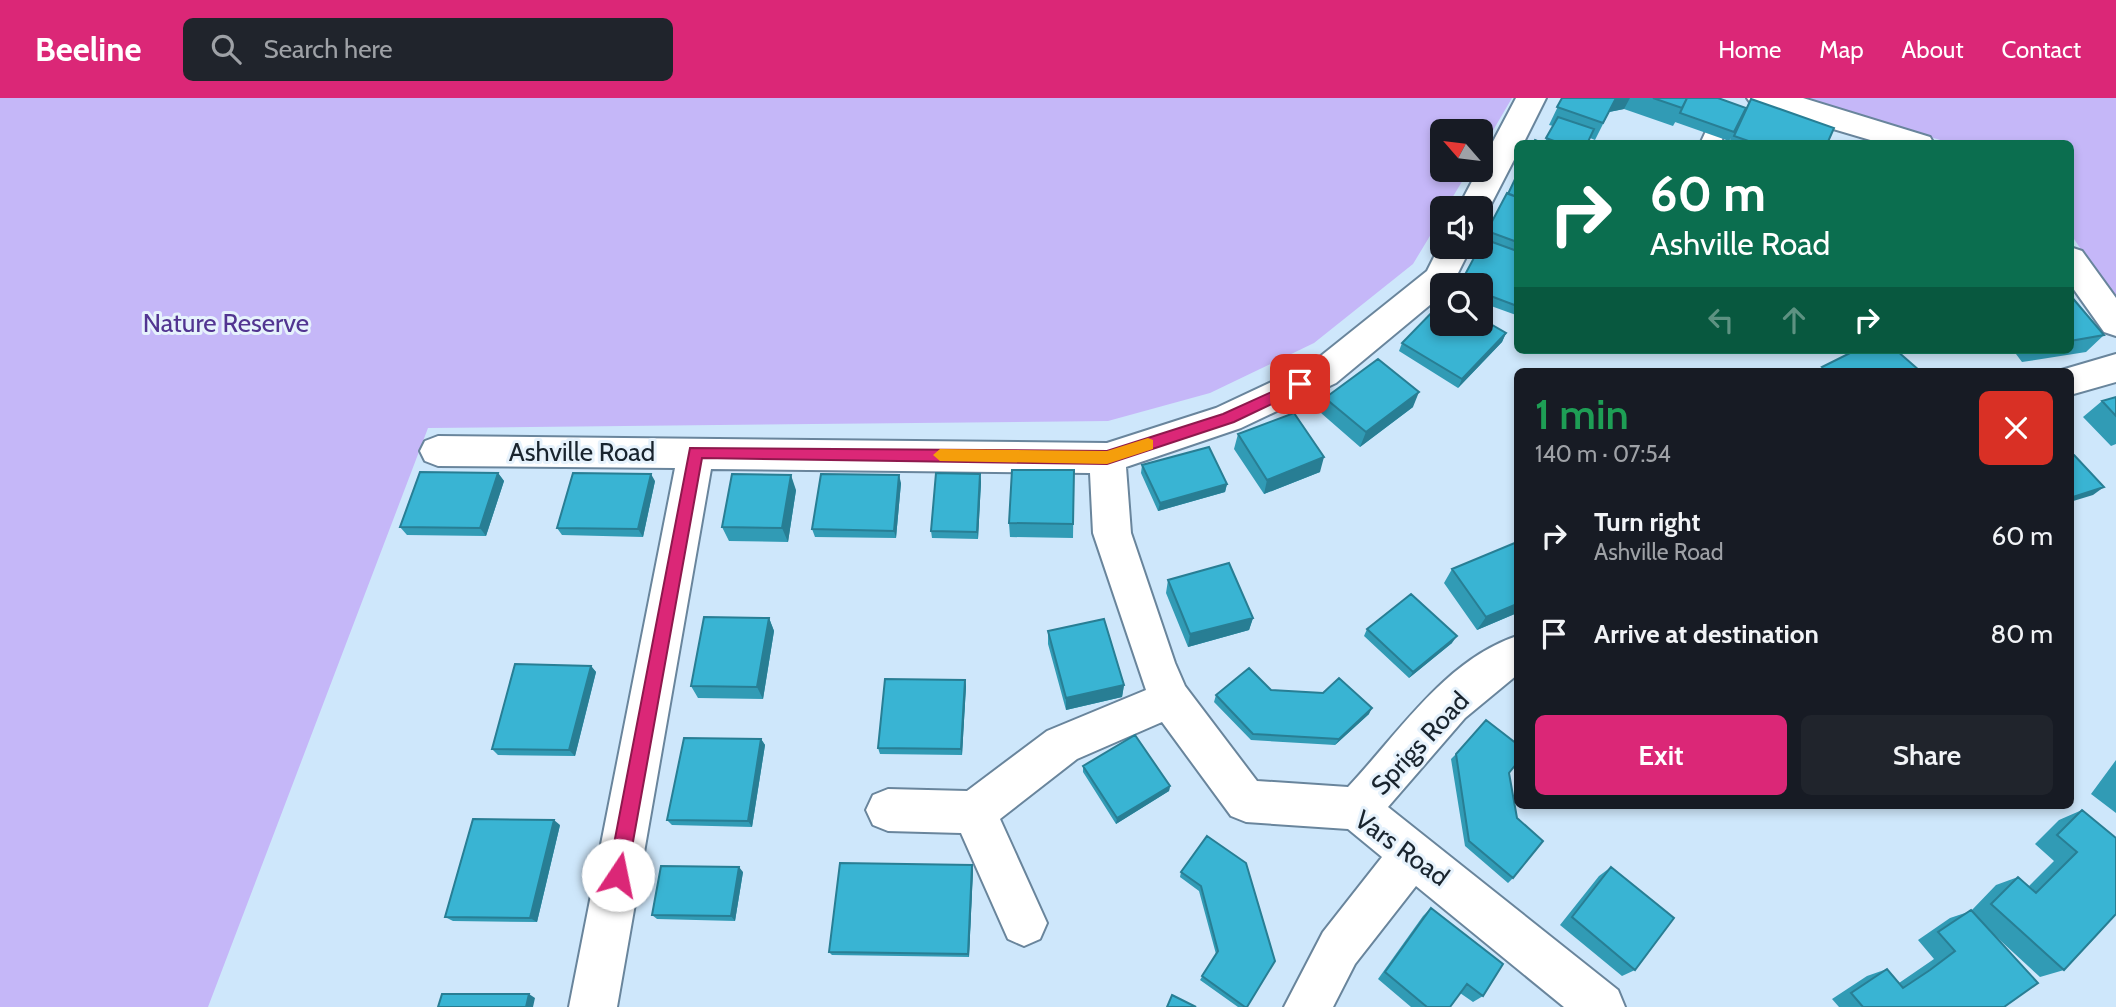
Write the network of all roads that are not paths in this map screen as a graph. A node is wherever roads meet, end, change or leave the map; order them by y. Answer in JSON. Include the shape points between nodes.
{"nodes":[{"id":1,"x":1531,"y":98,"type":"edge"},
{"id":2,"x":1762,"y":98,"type":"edge"},
{"id":3,"x":1514,"y":140,"type":"edge"},
{"id":4,"x":1514,"y":140,"type":"edge"},
{"id":5,"x":1906,"y":140,"type":"edge"},
{"id":6,"x":1491,"y":196,"type":"edge"},
{"id":7,"x":1449,"y":259,"type":"edge"},
{"id":8,"x":2074,"y":265,"type":"edge"},
{"id":9,"x":2116,"y":323,"type":"edge"},
{"id":10,"x":2116,"y":368,"type":"edge"},
{"id":11,"x":2074,"y":380,"type":"edge"},
{"id":12,"x":438,"y":452,"type":"dead end"},
{"id":13,"x":696,"y":452,"type":"junction"},
{"id":14,"x":1107,"y":457,"type":"junction"},
{"id":15,"x":1514,"y":655,"type":"edge"},
{"id":16,"x":1170,"y":699,"type":"junction"},
{"id":17,"x":1357,"y":809,"type":"junction"},
{"id":18,"x":888,"y":810,"type":"dead end"},
{"id":19,"x":974,"y":812,"type":"junction"},
{"id":20,"x":1413,"y":854,"type":"junction"},
{"id":21,"x":1024,"y":923,"type":"dead end"},
{"id":22,"x":593,"y":1007,"type":"edge"},
{"id":23,"x":1308,"y":1007,"type":"edge"},
{"id":24,"x":1601,"y":1007,"type":"edge"}],
"edges":[{"from":1,"to":3,"type":"street"},
{"from":2,"to":5,"type":"street"},
{"from":4,"to":6,"type":"street"},
{"from":7,"to":14,"type":"street","name":"Ashville Road","via":[[1438,279],[1324,373],[1228,418]]},
{"from":8,"to":9,"type":"street"},
{"from":10,"to":11,"type":"street"},
{"from":12,"to":13,"type":"street","name":"Ashville Road"},
{"from":13,"to":14,"type":"street","name":"Ashville Road"},
{"from":13,"to":22,"type":"street"},
{"from":14,"to":16,"type":"street","name":"Vars Road","via":[[1112,533]]},
{"from":15,"to":17,"type":"street","name":"Sprigs Road","via":[[1498,663],[1433,721]]},
{"from":16,"to":17,"type":"street","name":"Vars Road","via":[[1246,801]]},
{"from":16,"to":19,"type":"street","via":[[1062,745]]},
{"from":17,"to":20,"type":"street","name":"Vars Road"},
{"from":18,"to":19,"type":"street"},
{"from":19,"to":21,"type":"street"},
{"from":20,"to":23,"type":"street","via":[[1339,948]]},
{"from":20,"to":24,"type":"street","name":"Vars Road"}]}
